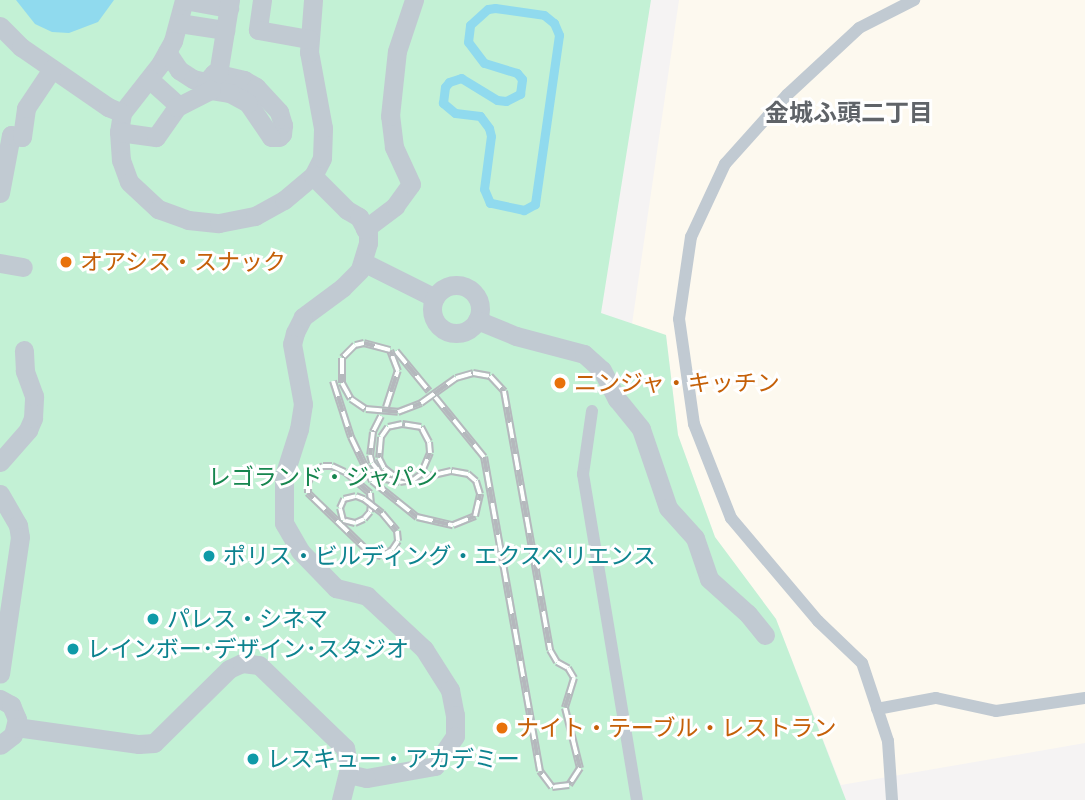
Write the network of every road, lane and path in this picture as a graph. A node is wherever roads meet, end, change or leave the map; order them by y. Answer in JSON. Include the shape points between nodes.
{"nodes":[{"id":1,"x":184,"y":0,"type":"edge"},
{"id":2,"x":262,"y":0,"type":"edge"},
{"id":3,"x":313,"y":0,"type":"edge"},
{"id":4,"x":414,"y":0,"type":"edge"},
{"id":5,"x":914,"y":0,"type":"edge"},
{"id":6,"x":230,"y":4,"type":"edge"},
{"id":7,"x":179,"y":23,"type":"junction"},
{"id":8,"x":0,"y":26,"type":"edge"},
{"id":9,"x":225,"y":30,"type":"junction"},
{"id":10,"x":309,"y":40,"type":"junction"},
{"id":11,"x":167,"y":52,"type":"junction"},
{"id":12,"x":52,"y":69,"type":"junction"},
{"id":13,"x":149,"y":79,"type":"junction"},
{"id":14,"x":212,"y":82,"type":"junction"},
{"id":15,"x":179,"y":106,"type":"junction"},
{"id":16,"x":121,"y":123,"type":"junction"},
{"id":17,"x":313,"y":176,"type":"junction"},
{"id":18,"x":0,"y":193,"type":"edge"},
{"id":19,"x":365,"y":229,"type":"junction"},
{"id":20,"x":363,"y":262,"type":"junction"},
{"id":21,"x":0,"y":263,"type":"edge"},
{"id":22,"x":23,"y":267,"type":"dead end"},
{"id":23,"x":435,"y":298,"type":"junction"},
{"id":24,"x":477,"y":320,"type":"junction"},
{"id":25,"x":24,"y":350,"type":"dead end"},
{"id":26,"x":592,"y":411,"type":"dead end"},
{"id":27,"x":0,"y":462,"type":"edge"},
{"id":28,"x":0,"y":494,"type":"edge"},
{"id":29,"x":765,"y":635,"type":"dead end"},
{"id":30,"x":0,"y":674,"type":"edge"},
{"id":31,"x":1085,"y":698,"type":"edge"},
{"id":32,"x":0,"y":699,"type":"edge"},
{"id":33,"x":877,"y":709,"type":"junction"},
{"id":34,"x":16,"y":727,"type":"junction"},
{"id":35,"x":0,"y":745,"type":"edge"},
{"id":36,"x":348,"y":774,"type":"junction"},
{"id":37,"x":341,"y":800,"type":"edge"},
{"id":38,"x":637,"y":800,"type":"edge"},
{"id":39,"x":892,"y":800,"type":"edge"}],
"edges":[{"from":1,"to":6,"type":"street"},
{"from":1,"to":7,"type":"street"},
{"from":2,"to":10,"type":"street","via":[[260,32]]},
{"from":3,"to":10,"type":"street"},
{"from":4,"to":19,"type":"street","via":[[397,51],[390,116],[394,147],[411,184],[395,206]]},
{"from":5,"to":33,"type":"lane","via":[[859,28],[787,95],[724,164],[691,237],[679,319],[694,425],[731,518],[818,621],[862,663]]},
{"from":6,"to":9,"type":"street"},
{"from":7,"to":9,"type":"street"},
{"from":7,"to":11,"type":"street"},
{"from":8,"to":12,"type":"street"},
{"from":9,"to":14,"type":"street"},
{"from":10,"to":17,"type":"street","via":[[324,142],[323,159]]},
{"from":11,"to":13,"type":"street"},
{"from":11,"to":14,"type":"street","via":[[192,79]]},
{"from":12,"to":16,"type":"street","via":[[108,107]]},
{"from":12,"to":18,"type":"street","via":[[26,108],[22,137],[11,135]]},
{"from":13,"to":15,"type":"street"},
{"from":13,"to":16,"type":"street"},
{"from":14,"to":15,"type":"street"},
{"from":15,"to":16,"type":"street","via":[[156,137]]},
{"from":16,"to":17,"type":"street","via":[[121,160],[129,182],[158,209],[188,219],[219,223],[256,216]]},
{"from":17,"to":19,"type":"street","via":[[359,217]]},
{"from":19,"to":20,"type":"street","via":[[368,243]]},
{"from":20,"to":23,"type":"street"},
{"from":20,"to":36,"type":"street","via":[[342,288],[303,317],[295,332],[292,344],[303,404],[284,476],[284,523],[300,551],[336,588],[367,596],[424,649],[450,690],[455,736],[435,766],[374,777]]},
{"from":21,"to":22,"type":"street"},
{"from":23,"to":24,"type":"street","via":[[435,320],[446,331],[461,332]]},
{"from":23,"to":24,"type":"street","via":[[447,287],[470,289],[479,302]]},
{"from":24,"to":29,"type":"street","via":[[584,354],[602,370],[641,429],[668,508],[695,538],[709,579]]},
{"from":25,"to":27,"type":"street","via":[[34,396],[33,418]]},
{"from":26,"to":38,"type":"lane","via":[[583,474]]},
{"from":28,"to":30,"type":"street","via":[[20,537]]},
{"from":31,"to":33,"type":"lane","via":[[996,711],[936,698]]},
{"from":32,"to":34,"type":"street","via":[[11,705]]},
{"from":33,"to":39,"type":"lane","via":[[888,741]]},
{"from":34,"to":35,"type":"street"},
{"from":34,"to":36,"type":"street","via":[[154,743],[229,669],[250,663],[267,670],[338,740],[349,755]]},
{"from":36,"to":37,"type":"street"}]}
